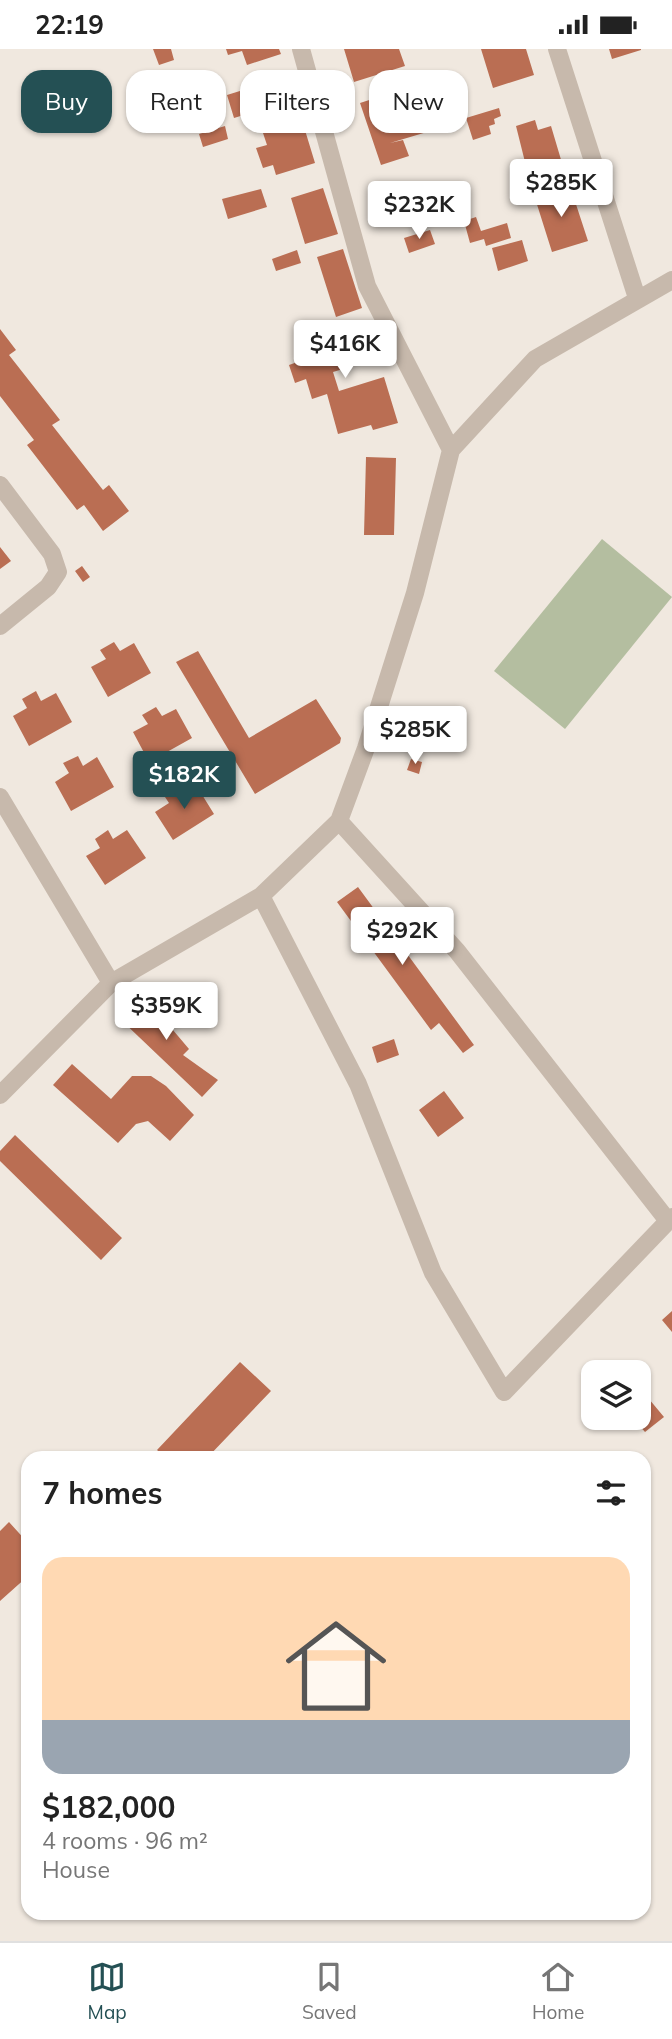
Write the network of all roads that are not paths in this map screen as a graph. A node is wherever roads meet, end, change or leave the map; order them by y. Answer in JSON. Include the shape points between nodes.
{"nodes":[{"id":1,"x":300,"y":49,"type":"edge"},
{"id":2,"x":557,"y":49,"type":"edge"},
{"id":3,"x":672,"y":280,"type":"edge"},
{"id":4,"x":637,"y":298,"type":"junction"},
{"id":5,"x":451,"y":450,"type":"junction"},
{"id":6,"x":0,"y":485,"type":"edge"},
{"id":7,"x":0,"y":626,"type":"edge"},
{"id":8,"x":0,"y":797,"type":"edge"},
{"id":9,"x":338,"y":821,"type":"junction"},
{"id":10,"x":261,"y":896,"type":"junction"},
{"id":11,"x":111,"y":983,"type":"junction"},
{"id":12,"x":0,"y":1095,"type":"edge"},
{"id":13,"x":670,"y":1219,"type":"edge"}],
"edges":[{"from":1,"to":5,"type":"street","via":[[368,286]]},
{"from":2,"to":4,"type":"street"},
{"from":3,"to":4,"type":"street"},
{"from":4,"to":5,"type":"street","via":[[535,359]]},
{"from":5,"to":9,"type":"street","via":[[415,593]]},
{"from":6,"to":7,"type":"street","via":[[52,554],[58,572],[48,587]]},
{"from":8,"to":11,"type":"street"},
{"from":9,"to":10,"type":"street"},
{"from":9,"to":13,"type":"street","via":[[457,951]]},
{"from":10,"to":11,"type":"street"},
{"from":10,"to":13,"type":"street","via":[[358,1084],[433,1273],[504,1392]]},
{"from":11,"to":12,"type":"street"}]}
